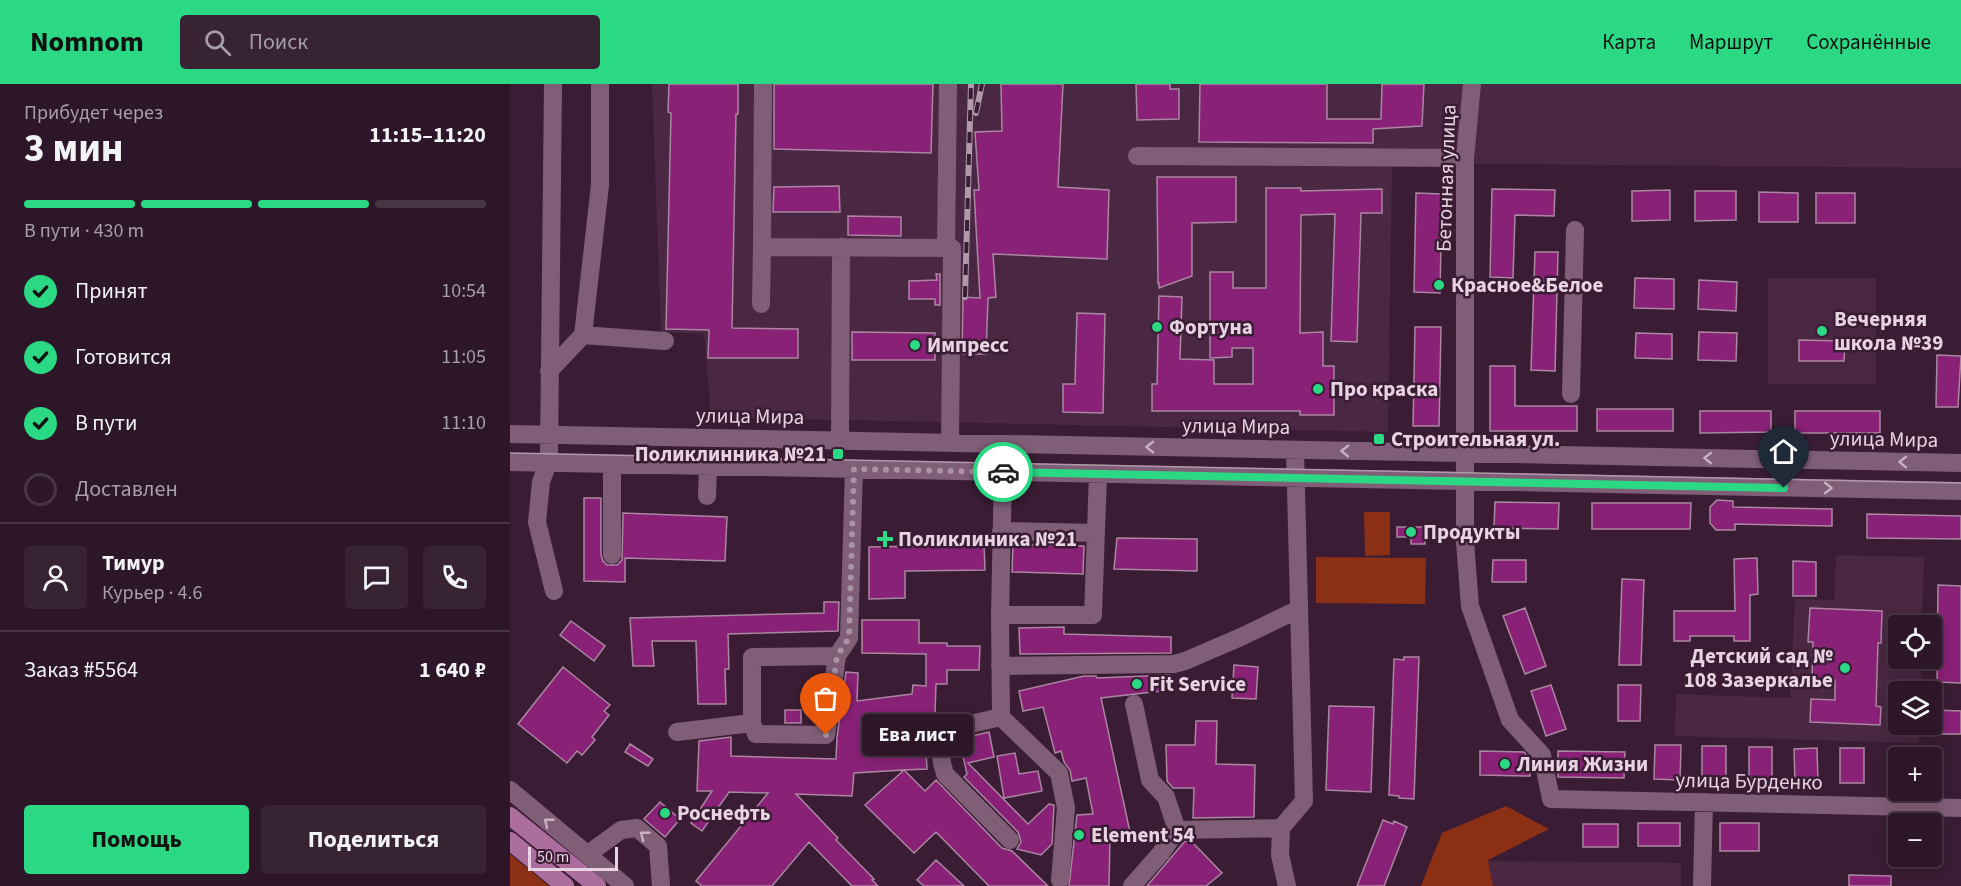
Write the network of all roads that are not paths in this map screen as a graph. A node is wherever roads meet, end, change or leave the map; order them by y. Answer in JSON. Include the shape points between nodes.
{"nodes":[{"id":1,"x":553,"y":84,"type":"edge"},
{"id":2,"x":600,"y":84,"type":"edge"},
{"id":3,"x":763,"y":84,"type":"edge"},
{"id":4,"x":948,"y":84,"type":"edge"},
{"id":5,"x":1472,"y":84,"type":"edge"},
{"id":6,"x":1137,"y":156,"type":"dead end"},
{"id":7,"x":1466,"y":158,"type":"junction"},
{"id":8,"x":1575,"y":230,"type":"dead end"},
{"id":9,"x":762,"y":247,"type":"junction"},
{"id":10,"x":841,"y":248,"type":"junction"},
{"id":11,"x":946,"y":248,"type":"junction"},
{"id":12,"x":761,"y":304,"type":"dead end"},
{"id":13,"x":583,"y":335,"type":"junction"},
{"id":14,"x":665,"y":341,"type":"dead end"},
{"id":15,"x":549,"y":371,"type":"junction"},
{"id":16,"x":1571,"y":394,"type":"dead end"},
{"id":17,"x":510,"y":434,"type":"edge"},
{"id":18,"x":548,"y":434,"type":"junction"},
{"id":19,"x":840,"y":440,"type":"junction"},
{"id":20,"x":950,"y":442,"type":"junction"},
{"id":21,"x":1295,"y":450,"type":"junction"},
{"id":22,"x":1466,"y":453,"type":"junction"},
{"id":23,"x":510,"y":462,"type":"edge"},
{"id":24,"x":548,"y":463,"type":"junction"},
{"id":25,"x":1961,"y":463,"type":"edge"},
{"id":26,"x":612,"y":464,"type":"junction"},
{"id":27,"x":708,"y":466,"type":"junction"},
{"id":28,"x":854,"y":469,"type":"junction"},
{"id":29,"x":1003,"y":472,"type":"junction"},
{"id":30,"x":1098,"y":474,"type":"junction"},
{"id":31,"x":1296,"y":478,"type":"junction"},
{"id":32,"x":1466,"y":481,"type":"junction"},
{"id":33,"x":1961,"y":491,"type":"edge"},
{"id":34,"x":707,"y":496,"type":"dead end"},
{"id":35,"x":1001,"y":531,"type":"junction"},
{"id":36,"x":1096,"y":533,"type":"junction"},
{"id":37,"x":612,"y":555,"type":"dead end"},
{"id":38,"x":554,"y":591,"type":"dead end"},
{"id":39,"x":1299,"y":609,"type":"junction"},
{"id":40,"x":1000,"y":615,"type":"junction"},
{"id":41,"x":837,"y":656,"type":"junction"},
{"id":42,"x":1000,"y":666,"type":"junction"},
{"id":43,"x":1134,"y":704,"type":"dead end"},
{"id":44,"x":1001,"y":717,"type":"junction"},
{"id":45,"x":752,"y":723,"type":"junction"},
{"id":46,"x":677,"y":732,"type":"dead end"},
{"id":47,"x":510,"y":790,"type":"edge"},
{"id":48,"x":1704,"y":802,"type":"junction"},
{"id":49,"x":1961,"y":808,"type":"edge"},
{"id":50,"x":510,"y":816,"type":"edge"},
{"id":51,"x":1281,"y":828,"type":"junction"},
{"id":52,"x":1178,"y":830,"type":"junction"},
{"id":53,"x":1010,"y":840,"type":"dead end"},
{"id":54,"x":510,"y":841,"type":"edge"},
{"id":55,"x":588,"y":854,"type":"junction"},
{"id":56,"x":1060,"y":880,"type":"dead end"},
{"id":57,"x":562,"y":884,"type":"edge"},
{"id":58,"x":597,"y":886,"type":"edge"},
{"id":59,"x":625,"y":886,"type":"edge"},
{"id":60,"x":661,"y":886,"type":"edge"},
{"id":61,"x":1132,"y":886,"type":"edge"},
{"id":62,"x":1287,"y":886,"type":"edge"},
{"id":63,"x":1702,"y":886,"type":"edge"}],
"edges":[{"from":1,"to":15,"type":"street"},
{"from":2,"to":13,"type":"street","via":[[600,185]]},
{"from":3,"to":9,"type":"street"},
{"from":4,"to":11,"type":"street"},
{"from":5,"to":7,"type":"street","name":"Бетонная улица"},
{"from":6,"to":7,"type":"street"},
{"from":7,"to":22,"type":"street","name":"Бетонная улица"},
{"from":8,"to":16,"type":"street"},
{"from":9,"to":10,"type":"street"},
{"from":9,"to":12,"type":"street"},
{"from":10,"to":11,"type":"street"},
{"from":10,"to":19,"type":"street"},
{"from":11,"to":20,"type":"street","via":[[952,248]]},
{"from":13,"to":14,"type":"street"},
{"from":13,"to":15,"type":"street"},
{"from":15,"to":18,"type":"street"},
{"from":17,"to":18,"type":"street","name":"улица Мира"},
{"from":18,"to":19,"type":"street","name":"улица Мира"},
{"from":18,"to":24,"type":"street"},
{"from":19,"to":20,"type":"street","name":"улица Мира"},
{"from":21,"to":20,"type":"street","name":"улица Мира","one_way":true},
{"from":22,"to":21,"type":"street","name":"улица Мира","one_way":true},
{"from":21,"to":31,"type":"street"},
{"from":25,"to":22,"type":"street","name":"улица Мира","one_way":true},
{"from":22,"to":32,"type":"street","name":"Бетонная улица"},
{"from":23,"to":24,"type":"street"},
{"from":24,"to":26,"type":"street"},
{"from":24,"to":38,"type":"street","via":[[541,482],[537,522]]},
{"from":26,"to":27,"type":"street"},
{"from":26,"to":37,"type":"street"},
{"from":27,"to":28,"type":"street"},
{"from":27,"to":34,"type":"street"},
{"from":28,"to":29,"type":"street"},
{"from":28,"to":41,"type":"street","via":[[849,638]]},
{"from":29,"to":30,"type":"street"},
{"from":29,"to":35,"type":"street"},
{"from":30,"to":31,"type":"street"},
{"from":30,"to":36,"type":"street"},
{"from":31,"to":32,"type":"street"},
{"from":31,"to":39,"type":"street"},
{"from":32,"to":33,"type":"street","one_way":true},
{"from":32,"to":48,"type":"street","name":"улица Бурденко","via":[[1470,606],[1510,720],[1542,755],[1551,799]]},
{"from":35,"to":36,"type":"street"},
{"from":35,"to":40,"type":"street"},
{"from":36,"to":40,"type":"street","via":[[1093,615]]},
{"from":39,"to":42,"type":"street","via":[[1185,661]]},
{"from":39,"to":51,"type":"street","via":[[1304,801]]},
{"from":40,"to":42,"type":"street"},
{"from":41,"to":45,"type":"street","via":[[752,657]]},
{"from":41,"to":45,"type":"street","via":[[826,735],[756,734]]},
{"from":42,"to":44,"type":"street"},
{"from":43,"to":52,"type":"street","via":[[1150,780],[1166,797]]},
{"from":44,"to":53,"type":"street","via":[[949,729],[939,739],[945,774]]},
{"from":44,"to":56,"type":"street","via":[[1059,773],[1066,808]]},
{"from":45,"to":46,"type":"street"},
{"from":55,"to":47,"type":"street","one_way":true},
{"from":48,"to":49,"type":"street","name":"улица Бурденко"},
{"from":48,"to":63,"type":"street"},
{"from":50,"to":58,"type":"main road"},
{"from":51,"to":52,"type":"street"},
{"from":51,"to":62,"type":"street","via":[[1280,855]]},
{"from":52,"to":61,"type":"street"},
{"from":54,"to":57,"type":"main road"},
{"from":55,"to":59,"type":"street"},
{"from":60,"to":55,"type":"street","one_way":true,"via":[[658,846],[638,828],[621,830]]}]}
